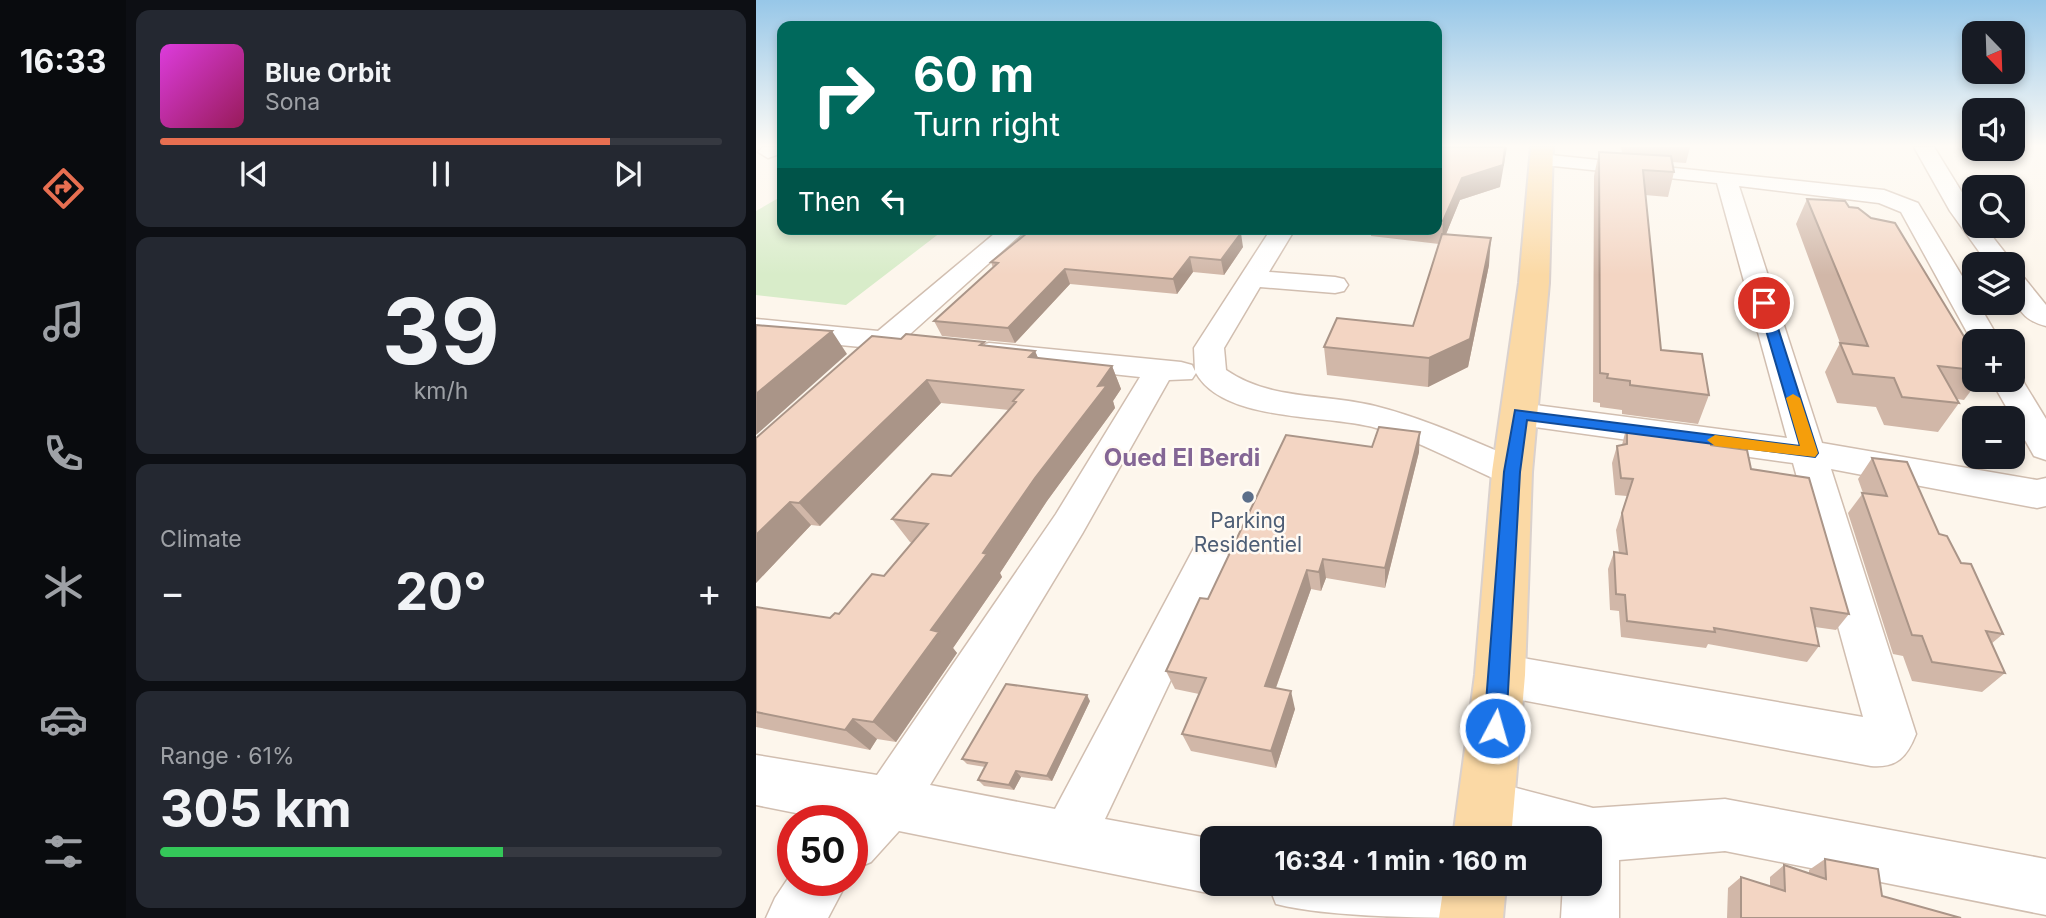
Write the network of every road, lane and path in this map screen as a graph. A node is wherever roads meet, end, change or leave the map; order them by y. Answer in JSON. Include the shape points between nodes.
{"nodes":[{"id":1,"x":1539,"y":190,"type":"edge"},
{"id":2,"x":1730,"y":190,"type":"edge"},
{"id":3,"x":1824,"y":190,"type":"edge"},
{"id":4,"x":1949,"y":190,"type":"edge"},
{"id":5,"x":1008,"y":235,"type":"edge"},
{"id":6,"x":1280,"y":235,"type":"edge"},
{"id":7,"x":1992,"y":252,"type":"edge"},
{"id":8,"x":1254,"y":279,"type":"junction"},
{"id":9,"x":1335,"y":285,"type":"dead end"},
{"id":10,"x":2025,"y":296,"type":"edge"},
{"id":11,"x":2046,"y":317,"type":"edge"},
{"id":12,"x":756,"y":328,"type":"edge"},
{"id":13,"x":1979,"y":329,"type":"edge"},
{"id":14,"x":884,"y":341,"type":"junction"},
{"id":15,"x":855,"y":367,"type":"edge"},
{"id":16,"x":1160,"y":370,"type":"junction"},
{"id":17,"x":1211,"y":374,"type":"junction"},
{"id":18,"x":2014,"y":392,"type":"edge"},
{"id":19,"x":1521,"y":414,"type":"junction"},
{"id":20,"x":2046,"y":448,"type":"edge"},
{"id":21,"x":1810,"y":453,"type":"junction"},
{"id":22,"x":1512,"y":472,"type":"junction"},
{"id":23,"x":2046,"y":492,"type":"edge"},
{"id":24,"x":1209,"y":557,"type":"dead end"},
{"id":25,"x":1500,"y":676,"type":"junction"},
{"id":26,"x":756,"y":780,"type":"edge"},
{"id":27,"x":890,"y":803,"type":"junction"},
{"id":28,"x":1484,"y":822,"type":"edge"},
{"id":29,"x":1518,"y":826,"type":"edge"},
{"id":30,"x":868,"y":827,"type":"edge"},
{"id":31,"x":1602,"y":834,"type":"edge"},
{"id":32,"x":1068,"y":839,"type":"junction"},
{"id":33,"x":1200,"y":864,"type":"edge"},
{"id":34,"x":2046,"y":887,"type":"edge"},
{"id":35,"x":809,"y":896,"type":"edge"},
{"id":36,"x":1333,"y":896,"type":"edge"},
{"id":37,"x":1591,"y":896,"type":"edge"},
{"id":38,"x":1354,"y":903,"type":"edge"},
{"id":39,"x":1472,"y":903,"type":"edge"},
{"id":40,"x":795,"y":918,"type":"edge"},
{"id":41,"x":1590,"y":918,"type":"edge"}],
"edges":[{"from":1,"to":19,"type":"main road"},
{"from":2,"to":21,"type":"street"},
{"from":3,"to":13,"type":"street","via":[[1884,197],[1910,208]]},
{"from":4,"to":7,"type":"street"},
{"from":5,"to":14,"type":"street"},
{"from":6,"to":8,"type":"street"},
{"from":8,"to":9,"type":"street"},
{"from":8,"to":17,"type":"street","via":[[1209,348]]},
{"from":10,"to":11,"type":"street"},
{"from":12,"to":14,"type":"street"},
{"from":14,"to":15,"type":"street"},
{"from":14,"to":16,"type":"street"},
{"from":16,"to":17,"type":"street"},
{"from":16,"to":27,"type":"street","via":[[1069,524]]},
{"from":17,"to":22,"type":"street","via":[[1244,395],[1370,416]]},
{"from":18,"to":20,"type":"street"},
{"from":19,"to":21,"type":"street"},
{"from":19,"to":22,"type":"main road"},
{"from":21,"to":23,"type":"street"},
{"from":21,"to":25,"type":"street","via":[[1892,734],[1885,743]]},
{"from":22,"to":25,"type":"main road"},
{"from":24,"to":32,"type":"street"},
{"from":25,"to":28,"type":"main road"},
{"from":26,"to":27,"type":"street"},
{"from":27,"to":30,"type":"street"},
{"from":27,"to":32,"type":"street"},
{"from":28,"to":29,"type":"street"},
{"from":31,"to":34,"type":"street","via":[[1725,825]]},
{"from":32,"to":33,"type":"street"},
{"from":35,"to":40,"type":"street"},
{"from":36,"to":38,"type":"street"},
{"from":37,"to":41,"type":"street"},
{"from":38,"to":39,"type":"street"}]}
